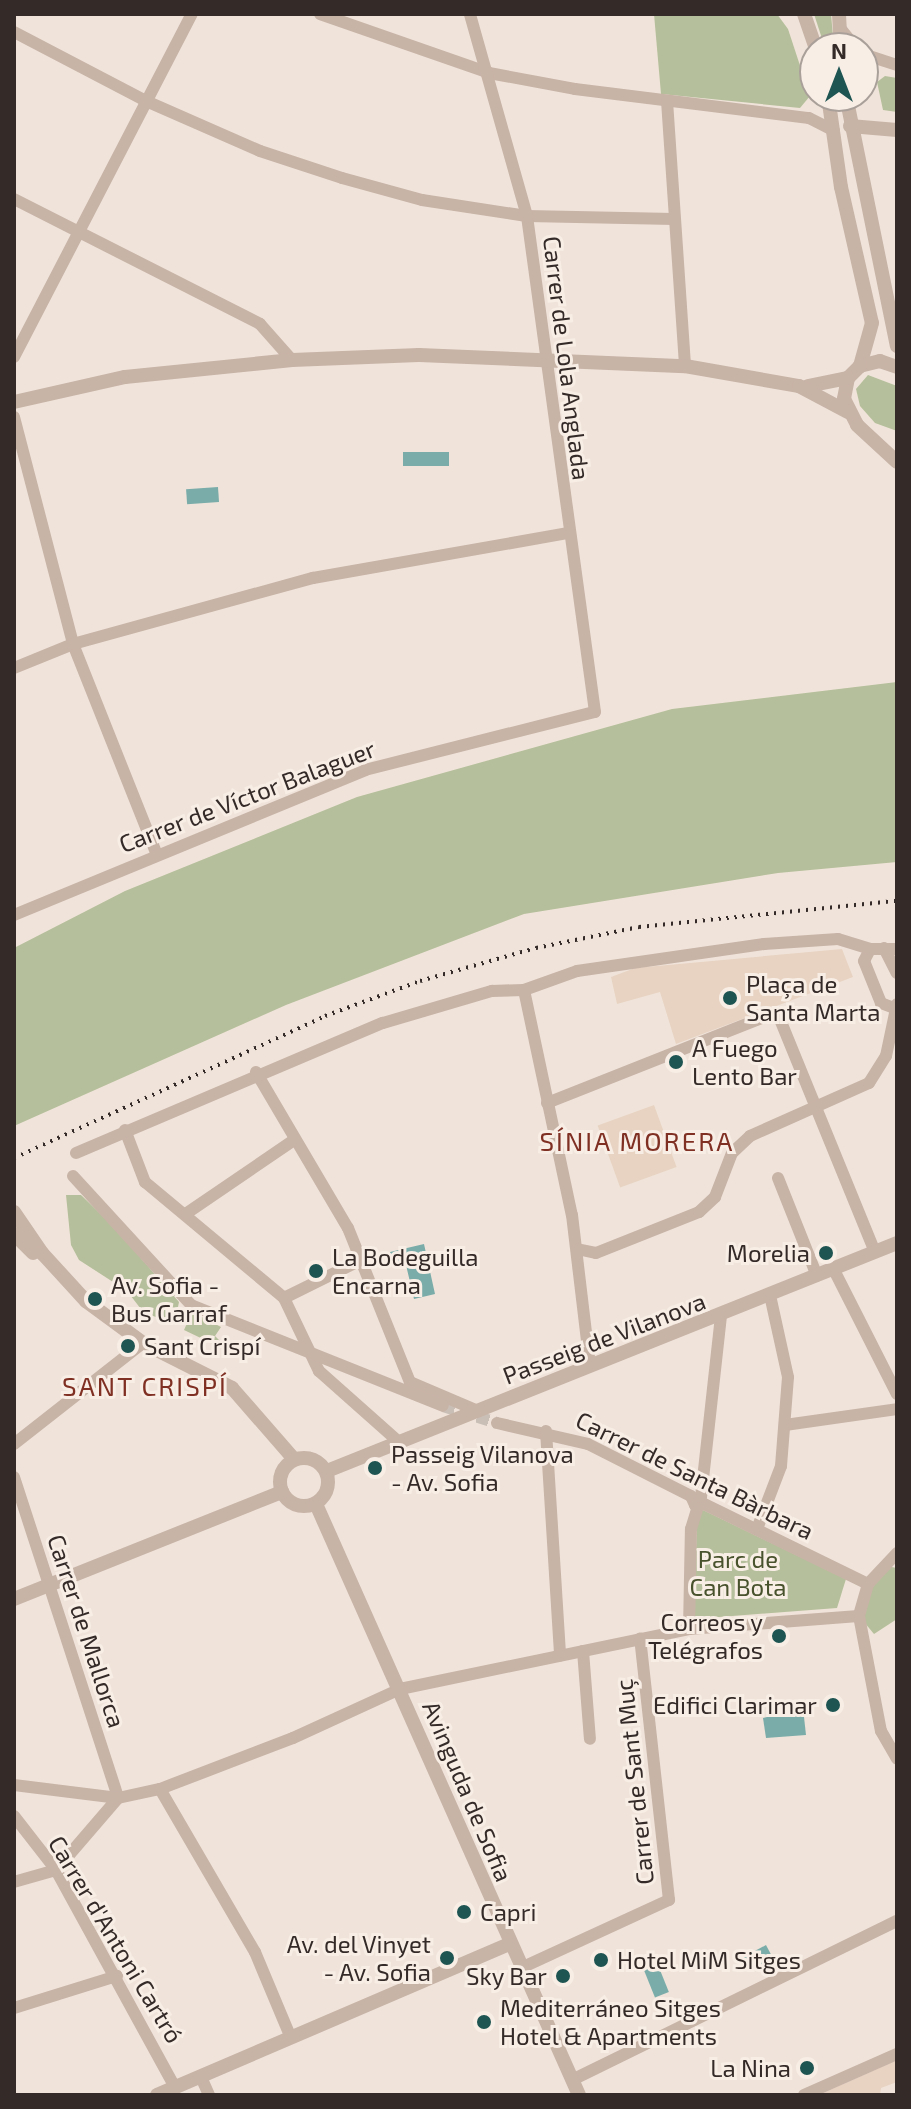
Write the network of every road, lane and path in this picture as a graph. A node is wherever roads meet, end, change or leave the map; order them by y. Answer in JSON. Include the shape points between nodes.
{"nodes":[{"id":1,"x":192,"y":14,"type":"edge"},
{"id":2,"x":320,"y":14,"type":"edge"},
{"id":3,"x":470,"y":14,"type":"edge"},
{"id":4,"x":14,"y":32,"type":"edge"},
{"id":5,"x":489,"y":73,"type":"junction"},
{"id":6,"x":146,"y":101,"type":"junction"},
{"id":7,"x":667,"y":101,"type":"junction"},
{"id":8,"x":819,"y":112,"type":"edge"},
{"id":9,"x":831,"y":112,"type":"edge"},
{"id":10,"x":848,"y":112,"type":"edge"},
{"id":11,"x":809,"y":118,"type":"junction"},
{"id":12,"x":850,"y":126,"type":"junction"},
{"id":13,"x":897,"y":130,"type":"edge"},
{"id":14,"x":834,"y":131,"type":"junction"},
{"id":15,"x":14,"y":199,"type":"edge"},
{"id":16,"x":527,"y":216,"type":"junction"},
{"id":17,"x":674,"y":219,"type":"junction"},
{"id":18,"x":77,"y":232,"type":"junction"},
{"id":19,"x":897,"y":346,"type":"edge"},
{"id":20,"x":14,"y":357,"type":"edge"},
{"id":21,"x":292,"y":360,"type":"junction"},
{"id":22,"x":547,"y":360,"type":"junction"},
{"id":23,"x":685,"y":366,"type":"junction"},
{"id":24,"x":860,"y":366,"type":"junction"},
{"id":25,"x":897,"y":367,"type":"edge"},
{"id":26,"x":848,"y":378,"type":"junction"},
{"id":27,"x":799,"y":386,"type":"junction"},
{"id":28,"x":14,"y":402,"type":"edge"},
{"id":29,"x":848,"y":412,"type":"junction"},
{"id":30,"x":14,"y":417,"type":"edge"},
{"id":31,"x":878,"y":443,"type":"junction"},
{"id":32,"x":897,"y":445,"type":"edge"},
{"id":33,"x":897,"y":462,"type":"edge"},
{"id":34,"x":567,"y":533,"type":"junction"},
{"id":35,"x":73,"y":644,"type":"junction"},
{"id":36,"x":14,"y":668,"type":"edge"},
{"id":37,"x":595,"y":712,"type":"joint"},
{"id":38,"x":156,"y":853,"type":"junction"},
{"id":39,"x":15,"y":913,"type":"edge"},
{"id":40,"x":891,"y":948,"type":"edge"},
{"id":41,"x":870,"y":949,"type":"junction"},
{"id":42,"x":897,"y":973,"type":"edge"},
{"id":43,"x":524,"y":990,"type":"junction"},
{"id":44,"x":895,"y":1006,"type":"edge"},
{"id":45,"x":256,"y":1072,"type":"junction"},
{"id":46,"x":547,"y":1103,"type":"junction"},
{"id":47,"x":819,"y":1107,"type":"junction"},
{"id":48,"x":125,"y":1130,"type":"junction"},
{"id":49,"x":294,"y":1140,"type":"junction"},
{"id":50,"x":76,"y":1153,"type":"dead end"},
{"id":51,"x":73,"y":1176,"type":"dead end"},
{"id":52,"x":778,"y":1178,"type":"dead end"},
{"id":53,"x":14,"y":1212,"type":"edge"},
{"id":54,"x":187,"y":1213,"type":"junction"},
{"id":55,"x":14,"y":1234,"type":"edge"},
{"id":56,"x":897,"y":1243,"type":"edge"},
{"id":57,"x":577,"y":1249,"type":"junction"},
{"id":58,"x":875,"y":1252,"type":"junction"},
{"id":59,"x":357,"y":1262,"type":"junction"},
{"id":60,"x":834,"y":1270,"type":"junction"},
{"id":61,"x":817,"y":1276,"type":"junction"},
{"id":62,"x":64,"y":1279,"type":"junction"},
{"id":63,"x":770,"y":1295,"type":"junction"},
{"id":64,"x":284,"y":1298,"type":"junction"},
{"id":65,"x":721,"y":1316,"type":"junction"},
{"id":66,"x":143,"y":1343,"type":"junction"},
{"id":67,"x":590,"y":1365,"type":"junction"},
{"id":68,"x":897,"y":1394,"type":"edge"},
{"id":69,"x":443,"y":1406,"type":"tunnel mouth"},
{"id":70,"x":897,"y":1409,"type":"edge"},
{"id":71,"x":478,"y":1411,"type":"junction"},
{"id":72,"x":497,"y":1423,"type":"tunnel mouth"},
{"id":73,"x":785,"y":1425,"type":"junction"},
{"id":74,"x":546,"y":1431,"type":"junction"},
{"id":75,"x":400,"y":1443,"type":"junction"},
{"id":76,"x":14,"y":1444,"type":"edge"},
{"id":77,"x":294,"y":1459,"type":"junction"},
{"id":78,"x":327,"y":1471,"type":"junction"},
{"id":79,"x":14,"y":1477,"type":"edge"},
{"id":80,"x":282,"y":1492,"type":"junction"},
{"id":81,"x":316,"y":1504,"type":"junction"},
{"id":82,"x":695,"y":1505,"type":"junction"},
{"id":83,"x":757,"y":1529,"type":"junction"},
{"id":84,"x":897,"y":1553,"type":"edge"},
{"id":85,"x":868,"y":1584,"type":"junction"},
{"id":86,"x":49,"y":1585,"type":"junction"},
{"id":87,"x":14,"y":1599,"type":"edge"},
{"id":88,"x":859,"y":1616,"type":"junction"},
{"id":89,"x":689,"y":1629,"type":"junction"},
{"id":90,"x":640,"y":1639,"type":"junction"},
{"id":91,"x":583,"y":1651,"type":"junction"},
{"id":92,"x":560,"y":1656,"type":"junction"},
{"id":93,"x":400,"y":1689,"type":"junction"},
{"id":94,"x":590,"y":1739,"type":"dead end"},
{"id":95,"x":897,"y":1759,"type":"edge"},
{"id":96,"x":14,"y":1785,"type":"edge"},
{"id":97,"x":160,"y":1789,"type":"junction"},
{"id":98,"x":118,"y":1798,"type":"junction"},
{"id":99,"x":14,"y":1816,"type":"edge"},
{"id":100,"x":56,"y":1870,"type":"junction"},
{"id":101,"x":14,"y":1882,"type":"edge"},
{"id":102,"x":897,"y":1921,"type":"edge"},
{"id":103,"x":510,"y":1944,"type":"junction"},
{"id":104,"x":521,"y":1968,"type":"junction"},
{"id":105,"x":117,"y":1976,"type":"junction"},
{"id":106,"x":14,"y":2008,"type":"edge"},
{"id":107,"x":291,"y":2038,"type":"junction"},
{"id":108,"x":897,"y":2054,"type":"edge"},
{"id":109,"x":201,"y":2077,"type":"junction"},
{"id":110,"x":572,"y":2080,"type":"junction"},
{"id":111,"x":175,"y":2087,"type":"junction"},
{"id":112,"x":157,"y":2095,"type":"edge"},
{"id":113,"x":209,"y":2095,"type":"edge"},
{"id":114,"x":579,"y":2095,"type":"edge"},
{"id":115,"x":804,"y":2095,"type":"edge"}],
"edges":[{"from":1,"to":6,"type":"street"},
{"from":2,"to":5,"type":"street"},
{"from":3,"to":5,"type":"street","name":"Carrer de Lola Anglada"},
{"from":4,"to":6,"type":"street"},
{"from":5,"to":7,"type":"street"},
{"from":5,"to":16,"type":"street","name":"Carrer de Lola Anglada"},
{"from":6,"to":16,"type":"street","via":[[260,151],[342,178],[422,200]]},
{"from":6,"to":18,"type":"street"},
{"from":7,"to":11,"type":"street"},
{"from":7,"to":17,"type":"street"},
{"from":8,"to":11,"type":"street"},
{"from":9,"to":14,"type":"street"},
{"from":10,"to":12,"type":"street"},
{"from":11,"to":14,"type":"street"},
{"from":12,"to":13,"type":"street"},
{"from":12,"to":19,"type":"street"},
{"from":14,"to":24,"type":"street","via":[[841,187],[872,323]]},
{"from":15,"to":18,"type":"street"},
{"from":16,"to":17,"type":"street"},
{"from":16,"to":22,"type":"street","name":"Carrer de Lola Anglada"},
{"from":17,"to":23,"type":"street"},
{"from":18,"to":20,"type":"street"},
{"from":18,"to":21,"type":"street","via":[[260,324]]},
{"from":21,"to":22,"type":"street","via":[[419,355]]},
{"from":21,"to":28,"type":"street","via":[[125,377]]},
{"from":22,"to":23,"type":"street"},
{"from":22,"to":34,"type":"street","name":"Carrer de Lola Anglada"},
{"from":23,"to":27,"type":"street"},
{"from":24,"to":25,"type":"street","via":[[880,361]]},
{"from":24,"to":26,"type":"street"},
{"from":26,"to":27,"type":"street"},
{"from":26,"to":29,"type":"street"},
{"from":27,"to":29,"type":"street"},
{"from":29,"to":31,"type":"street"},
{"from":30,"to":35,"type":"street"},
{"from":31,"to":32,"type":"street"},
{"from":31,"to":33,"type":"street"},
{"from":34,"to":35,"type":"street","via":[[313,578]]},
{"from":34,"to":37,"type":"street","name":"Carrer de Lola Anglada"},
{"from":35,"to":36,"type":"street"},
{"from":35,"to":38,"type":"street"},
{"from":37,"to":38,"type":"street","name":"Carrer de Víctor Balaguer","via":[[365,770]]},
{"from":38,"to":39,"type":"street","name":"Carrer de Víctor Balaguer"},
{"from":40,"to":41,"type":"street"},
{"from":40,"to":42,"type":"street"},
{"from":41,"to":43,"type":"street","via":[[838,939],[764,944],[577,971]]},
{"from":41,"to":44,"type":"street","via":[[865,969],[881,1003]]},
{"from":43,"to":45,"type":"street","via":[[492,991],[383,1023]]},
{"from":43,"to":46,"type":"street"},
{"from":44,"to":47,"type":"street","via":[[877,1075]]},
{"from":45,"to":48,"type":"street"},
{"from":45,"to":49,"type":"street"},
{"from":46,"to":47,"type":"street","via":[[777,1012]]},
{"from":46,"to":57,"type":"street"},
{"from":47,"to":57,"type":"street","via":[[740,1144],[715,1197],[699,1212],[596,1253]]},
{"from":47,"to":58,"type":"street"},
{"from":48,"to":50,"type":"street"},
{"from":48,"to":54,"type":"street","via":[[145,1182]]},
{"from":49,"to":54,"type":"street"},
{"from":49,"to":59,"type":"street","via":[[348,1228]]},
{"from":51,"to":69,"type":"street","via":[[191,1305]]},
{"from":52,"to":61,"type":"street"},
{"from":53,"to":62,"type":"street"},
{"from":54,"to":64,"type":"street"},
{"from":55,"to":62,"type":"street"},
{"from":56,"to":58,"type":"street","name":"Passeig de Vilanova"},
{"from":57,"to":67,"type":"street"},
{"from":58,"to":60,"type":"street","name":"Passeig de Vilanova"},
{"from":59,"to":64,"type":"street"},
{"from":59,"to":71,"type":"street","via":[[410,1382]]},
{"from":60,"to":61,"type":"street","name":"Passeig de Vilanova"},
{"from":60,"to":68,"type":"street"},
{"from":61,"to":63,"type":"street","name":"Passeig de Vilanova"},
{"from":62,"to":66,"type":"street"},
{"from":63,"to":65,"type":"street","name":"Passeig de Vilanova"},
{"from":63,"to":73,"type":"street","via":[[788,1377]]},
{"from":64,"to":75,"type":"street","via":[[315,1363]]},
{"from":65,"to":67,"type":"street","name":"Passeig de Vilanova"},
{"from":65,"to":82,"type":"street","via":[[701,1497]]},
{"from":66,"to":76,"type":"street"},
{"from":66,"to":77,"type":"street","via":[[232,1388]]},
{"from":67,"to":71,"type":"street","name":"Passeig de Vilanova"},
{"from":70,"to":73,"type":"street"},
{"from":71,"to":75,"type":"street","name":"Passeig de Vilanova"},
{"from":72,"to":74,"type":"street","name":"Carrer de Santa Bàrbara"},
{"from":73,"to":83,"type":"street","via":[[781,1466]]},
{"from":74,"to":82,"type":"street","name":"Carrer de Santa Bàrbara","via":[[588,1444],[691,1496]]},
{"from":74,"to":92,"type":"street"},
{"from":75,"to":78,"type":"street","name":"Passeig de Vilanova"},
{"from":77,"to":78,"type":"street","via":[[311,1458]]},
{"from":77,"to":80,"type":"street","via":[[280,1477]]},
{"from":78,"to":81,"type":"street","via":[[328,1490]]},
{"from":79,"to":86,"type":"street","name":"Carrer de Mallorca"},
{"from":80,"to":81,"type":"street","via":[[296,1505]]},
{"from":80,"to":86,"type":"street"},
{"from":81,"to":93,"type":"street","name":"Avinguda de Sofia"},
{"from":82,"to":83,"type":"street","name":"Carrer de Santa Bàrbara","via":[[702,1503]]},
{"from":82,"to":89,"type":"street"},
{"from":83,"to":85,"type":"street","name":"Carrer de Santa Bàrbara"},
{"from":84,"to":85,"type":"street"},
{"from":85,"to":88,"type":"street"},
{"from":86,"to":87,"type":"street"},
{"from":86,"to":98,"type":"street","name":"Carrer de Mallorca"},
{"from":88,"to":89,"type":"street"},
{"from":88,"to":95,"type":"street","via":[[881,1731]]},
{"from":89,"to":90,"type":"street"},
{"from":90,"to":91,"type":"street"},
{"from":90,"to":104,"type":"street","name":"Carrer de Sant Muç","via":[[669,1900]]},
{"from":91,"to":92,"type":"street"},
{"from":91,"to":94,"type":"street"},
{"from":92,"to":93,"type":"street"},
{"from":93,"to":97,"type":"street"},
{"from":93,"to":103,"type":"street","name":"Avinguda de Sofia"},
{"from":96,"to":98,"type":"street"},
{"from":97,"to":98,"type":"street"},
{"from":97,"to":107,"type":"street","via":[[255,1952]]},
{"from":98,"to":100,"type":"street"},
{"from":99,"to":100,"type":"street","name":"Carrer d'Antoni Cartró"},
{"from":100,"to":101,"type":"street"},
{"from":100,"to":105,"type":"street","name":"Carrer d'Antoni Cartró"},
{"from":102,"to":110,"type":"street"},
{"from":103,"to":104,"type":"street","name":"Avinguda de Sofia"},
{"from":103,"to":107,"type":"street"},
{"from":104,"to":110,"type":"street","name":"Avinguda de Sofia"},
{"from":105,"to":106,"type":"street"},
{"from":105,"to":111,"type":"street","name":"Carrer d'Antoni Cartró"},
{"from":107,"to":109,"type":"street"},
{"from":108,"to":115,"type":"street"},
{"from":109,"to":111,"type":"street"},
{"from":109,"to":113,"type":"street"},
{"from":110,"to":114,"type":"street","name":"Avinguda de Sofia"},
{"from":111,"to":112,"type":"street"}]}
